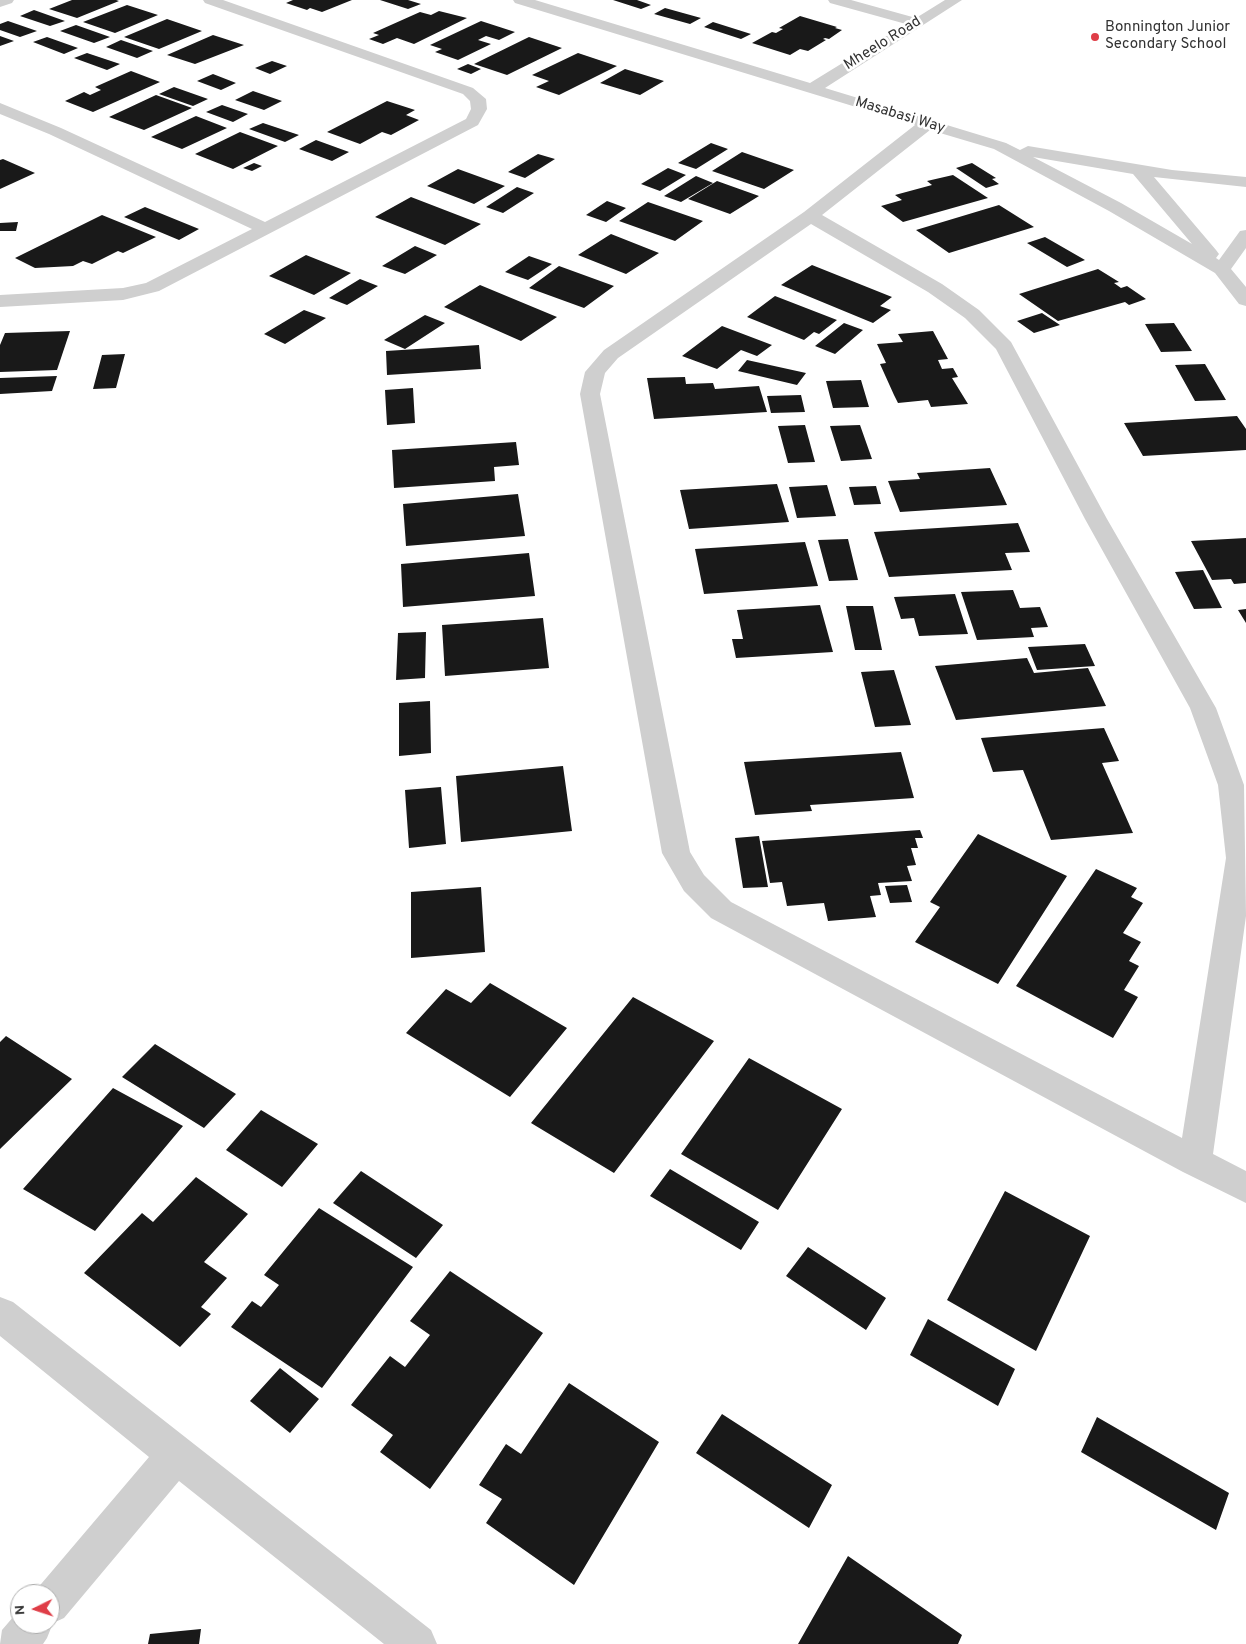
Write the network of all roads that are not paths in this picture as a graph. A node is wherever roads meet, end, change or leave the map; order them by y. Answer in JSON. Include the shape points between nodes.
{"nodes":[{"id":1,"x":7,"y":0,"type":"edge"},
{"id":2,"x":210,"y":0,"type":"edge"},
{"id":3,"x":520,"y":0,"type":"edge"},
{"id":4,"x":835,"y":0,"type":"edge"},
{"id":5,"x":955,"y":0,"type":"edge"},
{"id":6,"x":0,"y":2,"type":"edge"},
{"id":7,"x":917,"y":23,"type":"junction"},
{"id":8,"x":812,"y":89,"type":"junction"},
{"id":9,"x":0,"y":108,"type":"edge"},
{"id":10,"x":928,"y":124,"type":"junction"},
{"id":11,"x":1000,"y":146,"type":"junction"},
{"id":12,"x":1139,"y":170,"type":"junction"},
{"id":13,"x":1246,"y":182,"type":"edge"},
{"id":14,"x":810,"y":216,"type":"junction"},
{"id":15,"x":267,"y":229,"type":"junction"},
{"id":16,"x":1246,"y":235,"type":"edge"},
{"id":17,"x":1222,"y":269,"type":"junction"},
{"id":18,"x":1246,"y":300,"type":"edge"},
{"id":19,"x":0,"y":301,"type":"edge"},
{"id":20,"x":1195,"y":1162,"type":"junction"},
{"id":21,"x":1246,"y":1188,"type":"edge"},
{"id":22,"x":0,"y":1314,"type":"edge"},
{"id":23,"x":176,"y":1455,"type":"junction"},
{"id":24,"x":60,"y":1592,"type":"edge"},
{"id":25,"x":24,"y":1634,"type":"edge"},
{"id":26,"x":16,"y":1644,"type":"edge"},
{"id":27,"x":417,"y":1644,"type":"edge"}],
"edges":[{"from":1,"to":6,"type":"street"},
{"from":2,"to":15,"type":"street","via":[[468,91],[478,100],[479,109],[472,122]]},
{"from":3,"to":8,"type":"street","name":"Masabasi Way"},
{"from":4,"to":7,"type":"street"},
{"from":5,"to":7,"type":"street","name":"Mheelo Road"},
{"from":7,"to":8,"type":"street","name":"Mheelo Road"},
{"from":8,"to":10,"type":"street","name":"Masabasi Way"},
{"from":9,"to":15,"type":"street"},
{"from":10,"to":11,"type":"street","name":"Masabasi Way"},
{"from":10,"to":14,"type":"street"},
{"from":11,"to":12,"type":"street"},
{"from":11,"to":17,"type":"street","name":"Masabasi Way"},
{"from":12,"to":13,"type":"street"},
{"from":12,"to":17,"type":"street"},
{"from":14,"to":20,"type":"street","via":[[935,288],[972,314],[1004,346],[1096,519],[1203,708],[1231,785],[1240,858]]},
{"from":14,"to":20,"type":"street","via":[[611,354],[595,372],[590,394],[676,854],[694,883],[720,910]]},
{"from":15,"to":19,"type":"street","via":[[152,286],[123,294]]},
{"from":16,"to":17,"type":"street"},
{"from":17,"to":18,"type":"street","name":"Masabasi Way"},
{"from":20,"to":21,"type":"street"},
{"from":22,"to":23,"type":"street"},
{"from":23,"to":24,"type":"street"},
{"from":23,"to":27,"type":"street"},
{"from":25,"to":26,"type":"street"}]}
